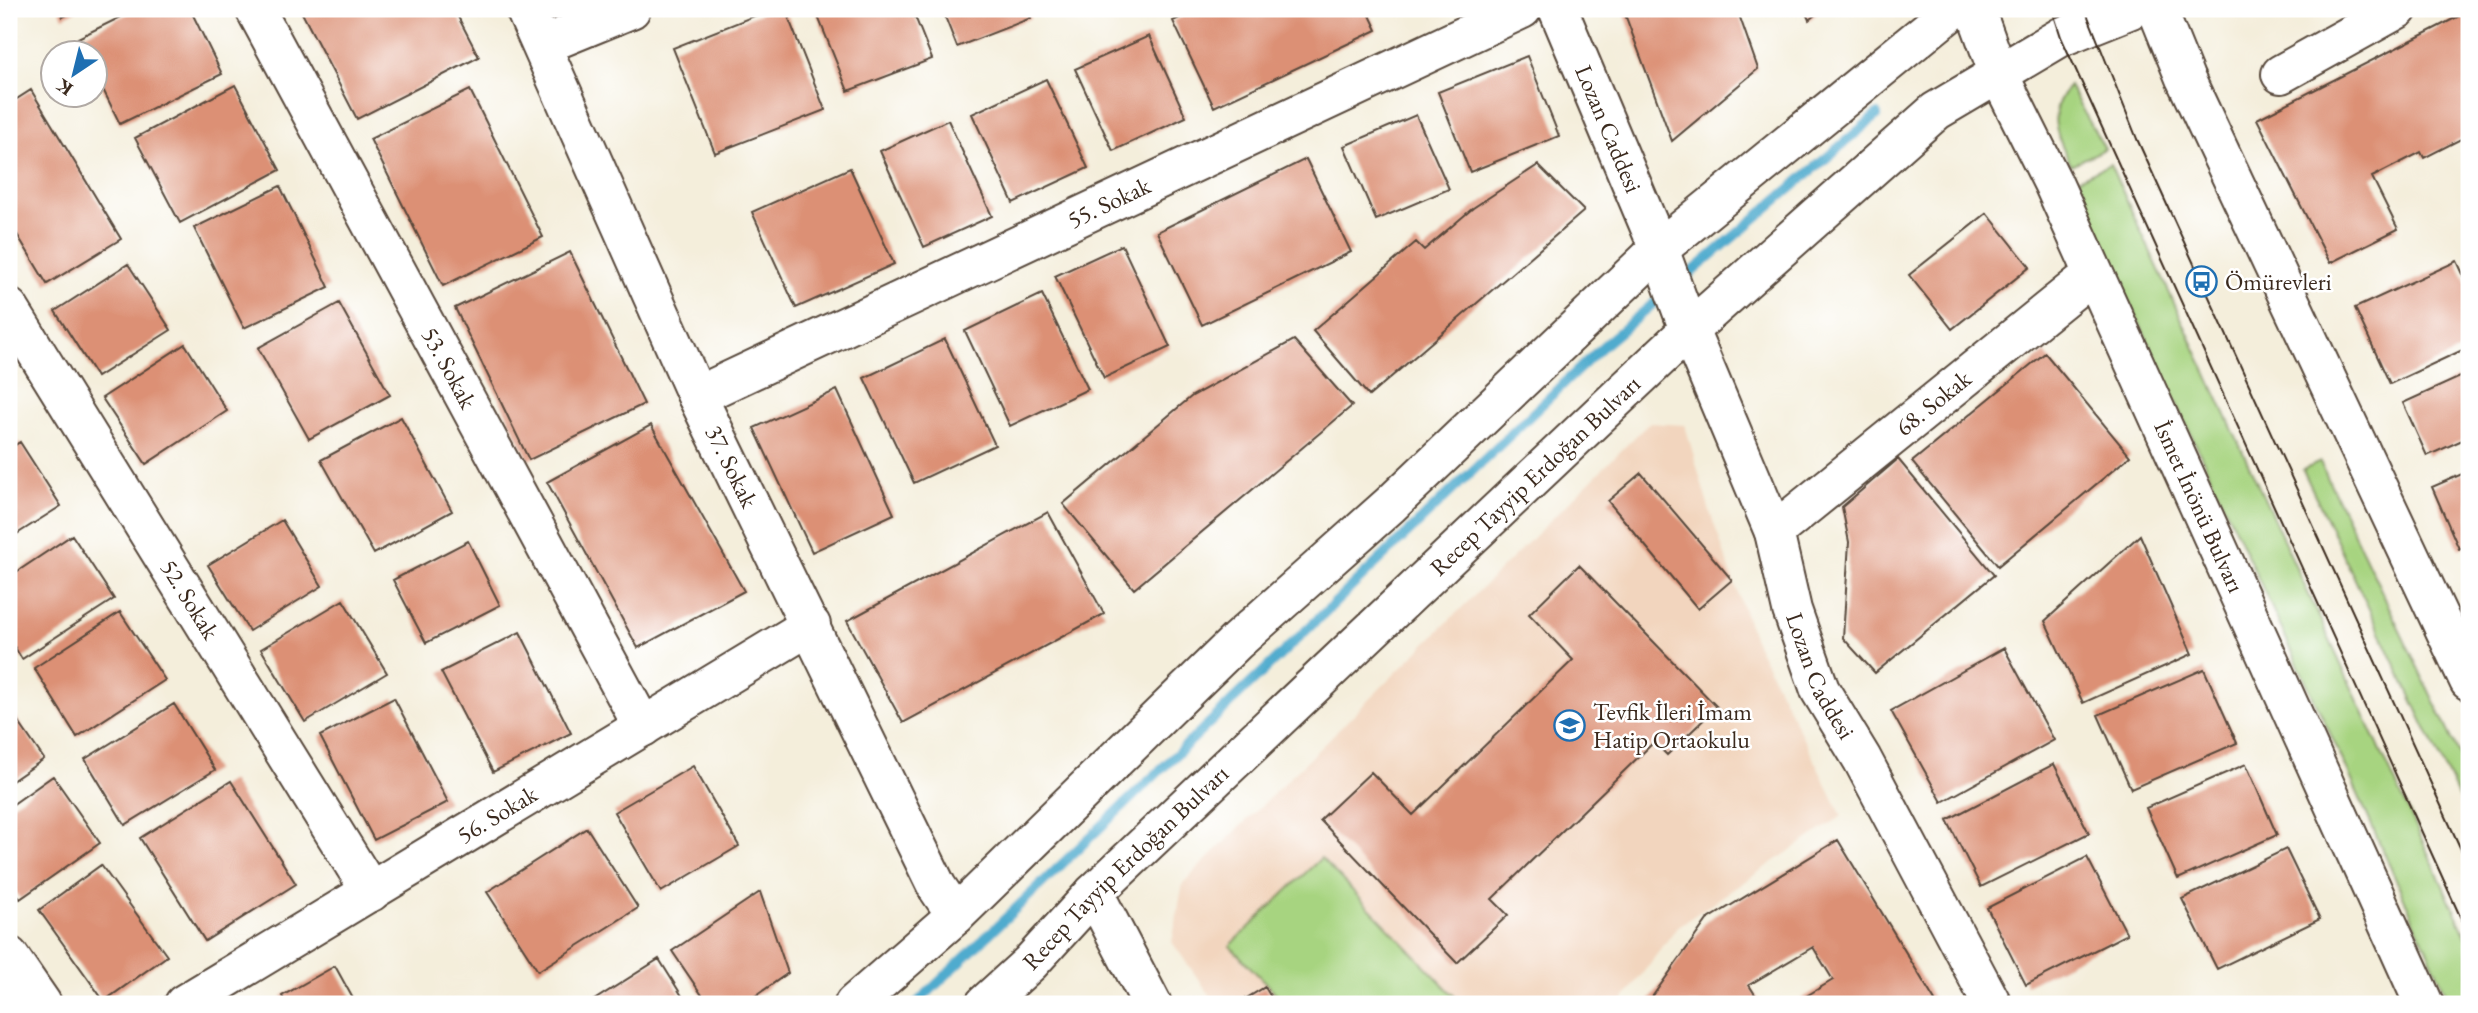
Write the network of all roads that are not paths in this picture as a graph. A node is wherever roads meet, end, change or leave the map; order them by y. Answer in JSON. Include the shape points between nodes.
{"nodes":[{"id":1,"x":255,"y":9,"type":"edge"},
{"id":2,"x":525,"y":9,"type":"edge"},
{"id":3,"x":631,"y":9,"type":"edge"},
{"id":4,"x":1522,"y":9,"type":"edge"},
{"id":5,"x":1558,"y":9,"type":"edge"},
{"id":6,"x":1954,"y":9,"type":"edge"},
{"id":7,"x":1975,"y":9,"type":"edge"},
{"id":8,"x":2131,"y":9,"type":"edge"},
{"id":9,"x":2157,"y":9,"type":"edge"},
{"id":10,"x":2398,"y":9,"type":"edge"},
{"id":11,"x":543,"y":45,"type":"junction"},
{"id":12,"x":2281,"y":74,"type":"dead end"},
{"id":13,"x":1999,"y":75,"type":"junction"},
{"id":14,"x":1662,"y":255,"type":"junction"},
{"id":15,"x":2094,"y":274,"type":"junction"},
{"id":16,"x":9,"y":308,"type":"edge"},
{"id":17,"x":1685,"y":321,"type":"junction"},
{"id":18,"x":697,"y":396,"type":"junction"},
{"id":19,"x":1774,"y":532,"type":"junction"},
{"id":20,"x":811,"y":625,"type":"junction"},
{"id":21,"x":2469,"y":681,"type":"edge"},
{"id":22,"x":643,"y":727,"type":"junction"},
{"id":23,"x":371,"y":891,"type":"junction"},
{"id":24,"x":1094,"y":893,"type":"junction"},
{"id":25,"x":956,"y":915,"type":"junction"},
{"id":26,"x":9,"y":956,"type":"edge"},
{"id":27,"x":42,"y":1004,"type":"edge"},
{"id":28,"x":184,"y":1004,"type":"edge"},
{"id":29,"x":854,"y":1004,"type":"edge"},
{"id":30,"x":985,"y":1004,"type":"edge"},
{"id":31,"x":1152,"y":1004,"type":"edge"},
{"id":32,"x":1992,"y":1004,"type":"edge"},
{"id":33,"x":2424,"y":1004,"type":"edge"}],
"edges":[{"from":1,"to":22,"type":"main road","name":"53. Sokak"},
{"from":2,"to":11,"type":"main road","name":"37. Sokak"},
{"from":3,"to":11,"type":"main road"},
{"from":4,"to":18,"type":"main road","name":"55. Sokak"},
{"from":5,"to":14,"type":"main road","name":"Lozan Caddesi"},
{"from":6,"to":14,"type":"main road"},
{"from":7,"to":13,"type":"main road","name":"İsmet İnönü Bulvarı"},
{"from":8,"to":13,"type":"main road","name":"Recep Tayyip Erdoğan Bulvarı","via":[[2061,37]]},
{"from":9,"to":21,"type":"main road","via":[[2185,78]]},
{"from":10,"to":12,"type":"main road"},
{"from":11,"to":18,"type":"main road","name":"37. Sokak"},
{"from":13,"to":15,"type":"main road","name":"İsmet İnönü Bulvarı"},
{"from":13,"to":17,"type":"main road","name":"Recep Tayyip Erdoğan Bulvarı","via":[[1936,111]]},
{"from":14,"to":17,"type":"main road","name":"Lozan Caddesi"},
{"from":14,"to":25,"type":"main road","via":[[1237,641]]},
{"from":15,"to":19,"type":"main road","name":"68. Sokak"},
{"from":15,"to":33,"type":"main road","name":"İsmet İnönü Bulvarı"},
{"from":16,"to":23,"type":"main road","name":"52. Sokak"},
{"from":17,"to":19,"type":"main road","name":"Lozan Caddesi"},
{"from":17,"to":24,"type":"main road","name":"Recep Tayyip Erdoğan Bulvarı"},
{"from":18,"to":20,"type":"main road","name":"37. Sokak"},
{"from":19,"to":32,"type":"main road","name":"Lozan Caddesi","via":[[1792,611],[1820,690],[1862,759]]},
{"from":20,"to":22,"type":"main road","name":"56. Sokak"},
{"from":20,"to":25,"type":"main road","name":"37. Sokak","via":[[937,887]]},
{"from":22,"to":23,"type":"main road","name":"56. Sokak"},
{"from":23,"to":28,"type":"main road","name":"56. Sokak"},
{"from":24,"to":30,"type":"main road","name":"Recep Tayyip Erdoğan Bulvarı"},
{"from":24,"to":31,"type":"main road"},
{"from":25,"to":29,"type":"main road"},
{"from":26,"to":27,"type":"main road"}]}
